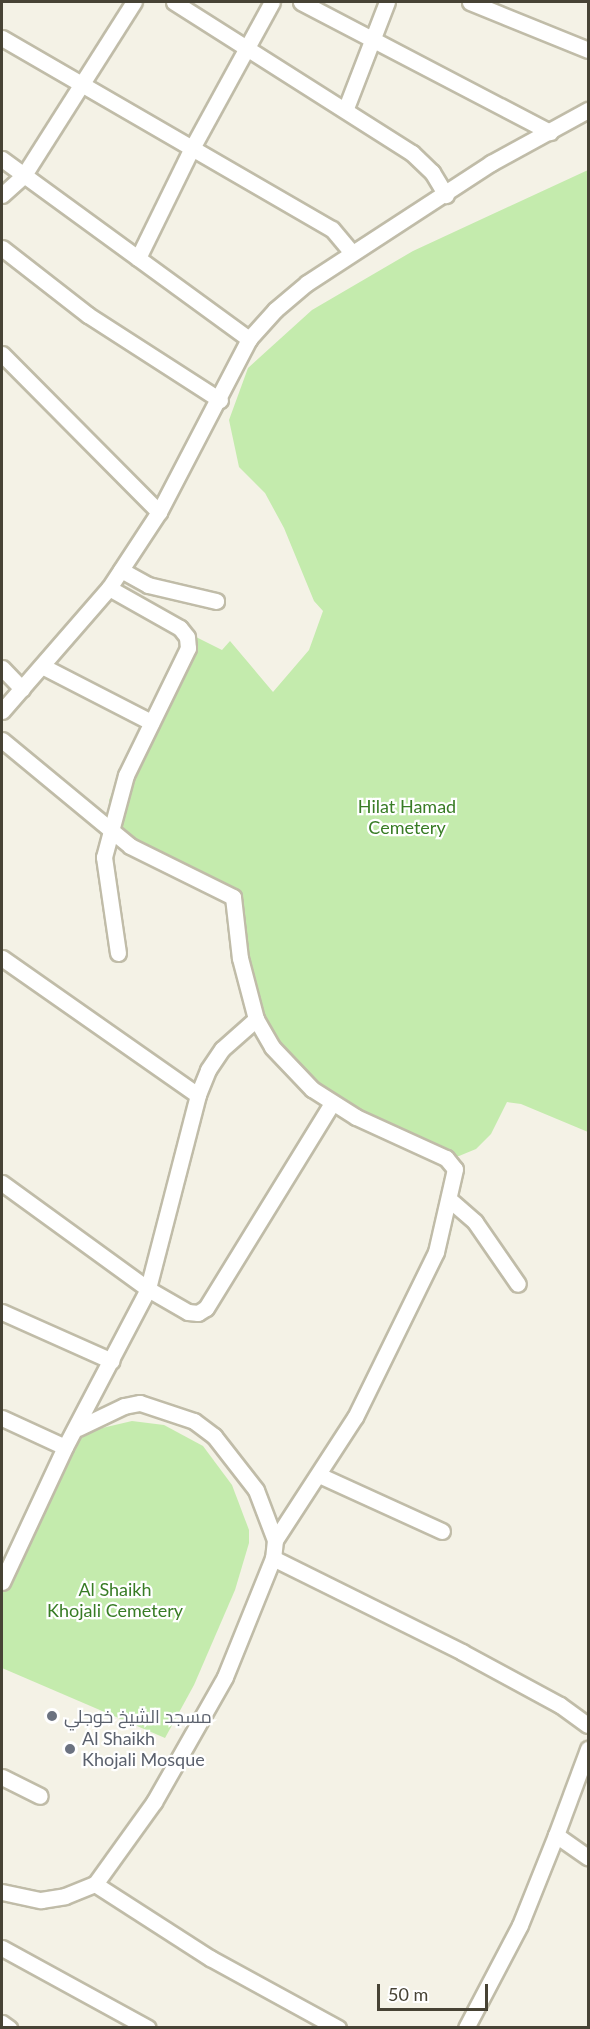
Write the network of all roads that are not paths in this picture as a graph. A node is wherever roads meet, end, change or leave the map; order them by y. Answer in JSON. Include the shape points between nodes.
{"nodes":[{"id":1,"x":134,"y":2,"type":"edge"},
{"id":2,"x":174,"y":2,"type":"edge"},
{"id":3,"x":272,"y":2,"type":"edge"},
{"id":4,"x":301,"y":2,"type":"edge"},
{"id":5,"x":387,"y":2,"type":"edge"},
{"id":6,"x":470,"y":2,"type":"edge"},
{"id":7,"x":2,"y":38,"type":"edge"},
{"id":8,"x":372,"y":39,"type":"junction"},
{"id":9,"x":247,"y":48,"type":"junction"},
{"id":10,"x":588,"y":50,"type":"edge"},
{"id":11,"x":84,"y":85,"type":"junction"},
{"id":12,"x":346,"y":108,"type":"junction"},
{"id":13,"x":588,"y":110,"type":"edge"},
{"id":14,"x":550,"y":132,"type":"junction"},
{"id":15,"x":192,"y":148,"type":"junction"},
{"id":16,"x":2,"y":159,"type":"edge"},
{"id":17,"x":24,"y":175,"type":"junction"},
{"id":18,"x":2,"y":195,"type":"edge"},
{"id":19,"x":446,"y":195,"type":"junction"},
{"id":20,"x":2,"y":248,"type":"edge"},
{"id":21,"x":352,"y":253,"type":"junction"},
{"id":22,"x":138,"y":258,"type":"junction"},
{"id":23,"x":249,"y":339,"type":"junction"},
{"id":24,"x":2,"y":354,"type":"edge"},
{"id":25,"x":220,"y":400,"type":"junction"},
{"id":26,"x":159,"y":512,"type":"junction"},
{"id":27,"x":121,"y":570,"type":"junction"},
{"id":28,"x":109,"y":588,"type":"junction"},
{"id":29,"x":216,"y":601,"type":"dead end"},
{"id":30,"x":42,"y":666,"type":"junction"},
{"id":31,"x":2,"y":668,"type":"edge"},
{"id":32,"x":22,"y":689,"type":"junction"},
{"id":33,"x":2,"y":711,"type":"edge"},
{"id":34,"x":151,"y":722,"type":"junction"},
{"id":35,"x":2,"y":740,"type":"edge"},
{"id":36,"x":111,"y":830,"type":"junction"},
{"id":37,"x":118,"y":953,"type":"dead end"},
{"id":38,"x":2,"y":958,"type":"edge"},
{"id":39,"x":256,"y":1019,"type":"junction"},
{"id":40,"x":198,"y":1095,"type":"junction"},
{"id":41,"x":332,"y":1103,"type":"junction"},
{"id":42,"x":2,"y":1183,"type":"edge"},
{"id":43,"x":450,"y":1200,"type":"junction"},
{"id":44,"x":518,"y":1284,"type":"dead end"},
{"id":45,"x":148,"y":1289,"type":"junction"},
{"id":46,"x":2,"y":1312,"type":"edge"},
{"id":47,"x":112,"y":1362,"type":"junction"},
{"id":48,"x":2,"y":1418,"type":"edge"},
{"id":49,"x":78,"y":1428,"type":"junction"},
{"id":50,"x":65,"y":1447,"type":"junction"},
{"id":51,"x":320,"y":1475,"type":"junction"},
{"id":52,"x":442,"y":1531,"type":"dead end"},
{"id":53,"x":275,"y":1540,"type":"junction"},
{"id":54,"x":273,"y":1558,"type":"junction"},
{"id":55,"x":2,"y":1582,"type":"edge"},
{"id":56,"x":588,"y":1725,"type":"edge"},
{"id":57,"x":588,"y":1749,"type":"edge"},
{"id":58,"x":2,"y":1777,"type":"edge"},
{"id":59,"x":40,"y":1796,"type":"dead end"},
{"id":60,"x":556,"y":1835,"type":"junction"},
{"id":61,"x":588,"y":1857,"type":"edge"},
{"id":62,"x":95,"y":1884,"type":"junction"},
{"id":63,"x":2,"y":1892,"type":"edge"},
{"id":64,"x":2,"y":1948,"type":"edge"},
{"id":65,"x":2,"y":2024,"type":"edge"},
{"id":66,"x":9,"y":2028,"type":"edge"},
{"id":67,"x":148,"y":2028,"type":"edge"},
{"id":68,"x":338,"y":2028,"type":"edge"},
{"id":69,"x":466,"y":2028,"type":"edge"}],
"edges":[{"from":1,"to":11,"type":"street"},
{"from":2,"to":9,"type":"street"},
{"from":3,"to":9,"type":"street"},
{"from":4,"to":8,"type":"street"},
{"from":5,"to":8,"type":"street"},
{"from":6,"to":10,"type":"street"},
{"from":7,"to":11,"type":"street"},
{"from":8,"to":12,"type":"street"},
{"from":8,"to":14,"type":"street"},
{"from":9,"to":12,"type":"street"},
{"from":9,"to":15,"type":"street"},
{"from":11,"to":15,"type":"street"},
{"from":11,"to":17,"type":"street"},
{"from":12,"to":19,"type":"street","via":[[412,153],[432,172]]},
{"from":13,"to":14,"type":"street"},
{"from":14,"to":19,"type":"street","via":[[491,163]]},
{"from":15,"to":21,"type":"street","via":[[333,229]]},
{"from":15,"to":22,"type":"street"},
{"from":16,"to":17,"type":"street"},
{"from":17,"to":18,"type":"street"},
{"from":17,"to":22,"type":"street"},
{"from":19,"to":21,"type":"street"},
{"from":20,"to":25,"type":"street","via":[[87,315]]},
{"from":21,"to":23,"type":"street","via":[[275,310]]},
{"from":22,"to":23,"type":"street"},
{"from":23,"to":25,"type":"street"},
{"from":24,"to":26,"type":"street"},
{"from":25,"to":26,"type":"street"},
{"from":26,"to":27,"type":"street"},
{"from":27,"to":28,"type":"street"},
{"from":27,"to":29,"type":"street","via":[[148,585]]},
{"from":28,"to":30,"type":"street"},
{"from":28,"to":34,"type":"street","via":[[180,628],[187,637],[188,648]]},
{"from":30,"to":32,"type":"street"},
{"from":30,"to":34,"type":"street"},
{"from":31,"to":32,"type":"street"},
{"from":32,"to":33,"type":"street"},
{"from":34,"to":36,"type":"street","via":[[126,775]]},
{"from":35,"to":36,"type":"street"},
{"from":36,"to":37,"type":"street","via":[[104,857],[105,875]]},
{"from":36,"to":39,"type":"street","via":[[130,846],[233,897],[240,958]]},
{"from":38,"to":40,"type":"street"},
{"from":39,"to":40,"type":"street","via":[[222,1049]]},
{"from":39,"to":41,"type":"street","via":[[291,1068]]},
{"from":40,"to":45,"type":"street"},
{"from":41,"to":43,"type":"street","via":[[446,1158],[455,1169]]},
{"from":41,"to":45,"type":"street","via":[[206,1308],[198,1313],[188,1312]]},
{"from":42,"to":45,"type":"street"},
{"from":43,"to":44,"type":"street","via":[[486,1235]]},
{"from":43,"to":51,"type":"street","via":[[436,1252],[355,1418]]},
{"from":45,"to":47,"type":"street"},
{"from":46,"to":47,"type":"street"},
{"from":47,"to":49,"type":"street"},
{"from":48,"to":50,"type":"street"},
{"from":49,"to":50,"type":"street"},
{"from":49,"to":53,"type":"street","via":[[124,1406],[140,1403],[194,1421],[221,1443],[256,1490]]},
{"from":50,"to":55,"type":"street"},
{"from":51,"to":52,"type":"street"},
{"from":51,"to":53,"type":"street"},
{"from":53,"to":54,"type":"street"},
{"from":54,"to":56,"type":"street","via":[[462,1652],[560,1705]]},
{"from":54,"to":62,"type":"street","via":[[225,1677],[199,1725],[154,1802]]},
{"from":57,"to":60,"type":"street"},
{"from":58,"to":59,"type":"street"},
{"from":60,"to":61,"type":"street"},
{"from":60,"to":69,"type":"street","via":[[520,1925]]},
{"from":62,"to":63,"type":"street","via":[[41,1900]]},
{"from":62,"to":68,"type":"street","via":[[210,1958]]},
{"from":64,"to":67,"type":"street"},
{"from":65,"to":66,"type":"street"}]}
